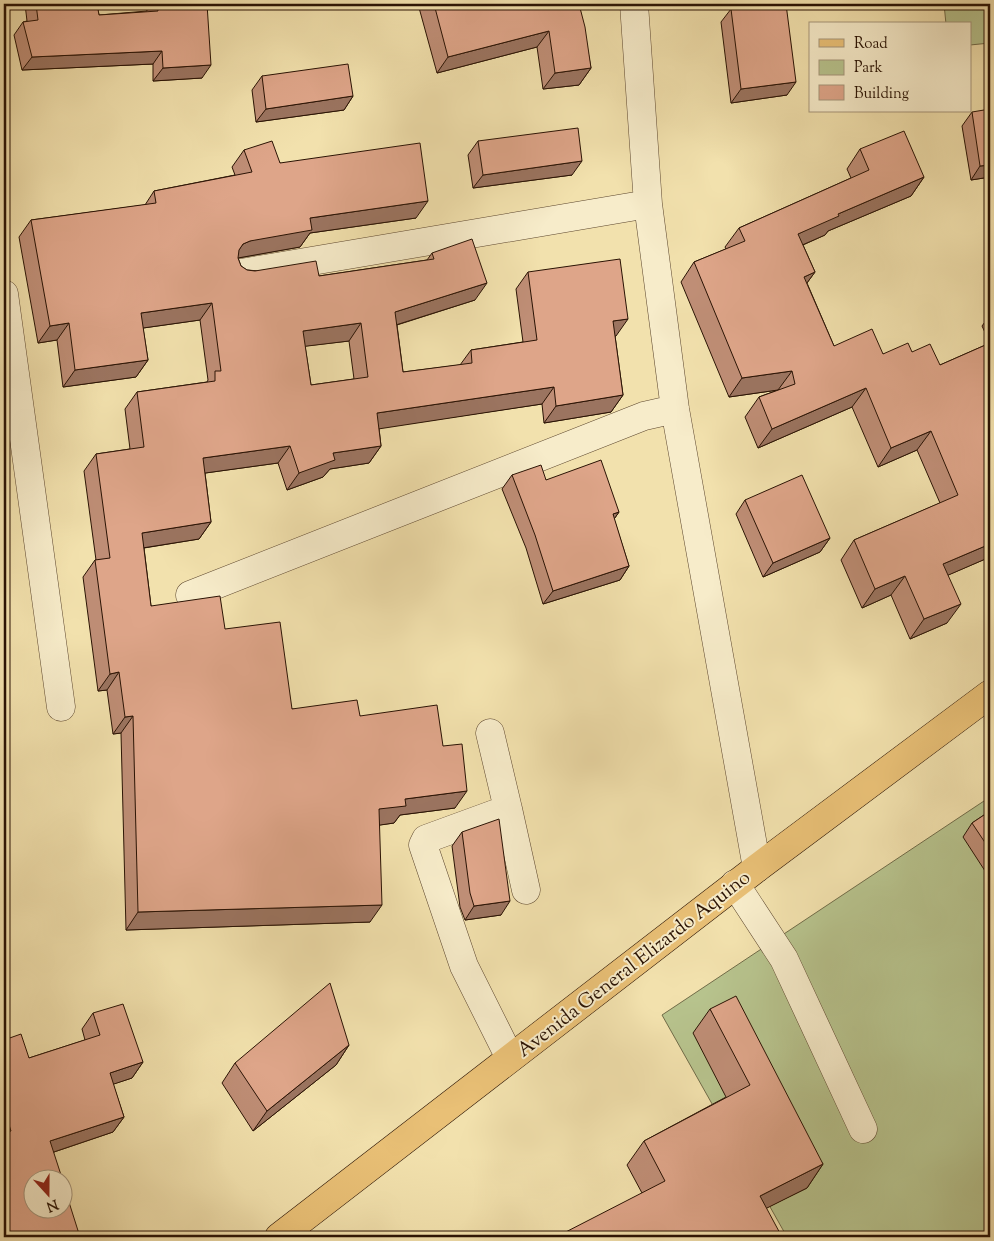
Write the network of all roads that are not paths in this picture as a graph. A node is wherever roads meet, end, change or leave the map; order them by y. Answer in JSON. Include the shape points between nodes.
{"nodes":[{"id":1,"x":634,"y":4,"type":"edge"},
{"id":2,"x":648,"y":204,"type":"junction"},
{"id":3,"x":241,"y":273,"type":"edge"},
{"id":4,"x":4,"y":294,"type":"edge"},
{"id":5,"x":675,"y":409,"type":"junction"},
{"id":6,"x":190,"y":595,"type":"dead end"},
{"id":7,"x":990,"y":694,"type":"edge"},
{"id":8,"x":61,"y":707,"type":"dead end"},
{"id":9,"x":490,"y":733,"type":"dead end"},
{"id":10,"x":508,"y":808,"type":"junction"},
{"id":11,"x":756,"y":868,"type":"junction"},
{"id":12,"x":735,"y":884,"type":"junction"},
{"id":13,"x":526,"y":890,"type":"dead end"},
{"id":14,"x":510,"y":1058,"type":"junction"},
{"id":15,"x":863,"y":1129,"type":"dead end"},
{"id":16,"x":279,"y":1237,"type":"edge"}],
"edges":[{"from":1,"to":2,"type":"street"},
{"from":2,"to":3,"type":"street"},
{"from":2,"to":5,"type":"street"},
{"from":4,"to":8,"type":"street"},
{"from":5,"to":6,"type":"street","via":[[644,416]]},
{"from":5,"to":11,"type":"street"},
{"from":7,"to":11,"type":"main road","name":"Avenida General Elizardo Aquino"},
{"from":9,"to":10,"type":"street"},
{"from":10,"to":13,"type":"street"},
{"from":10,"to":14,"type":"street","via":[[426,839],[423,845],[464,966]]},
{"from":11,"to":12,"type":"main road","name":"Avenida General Elizardo Aquino"},
{"from":12,"to":14,"type":"main road","name":"Avenida General Elizardo Aquino"},
{"from":12,"to":15,"type":"street","via":[[784,959]]},
{"from":14,"to":16,"type":"main road","name":"Avenida General Elizardo Aquino"}]}
